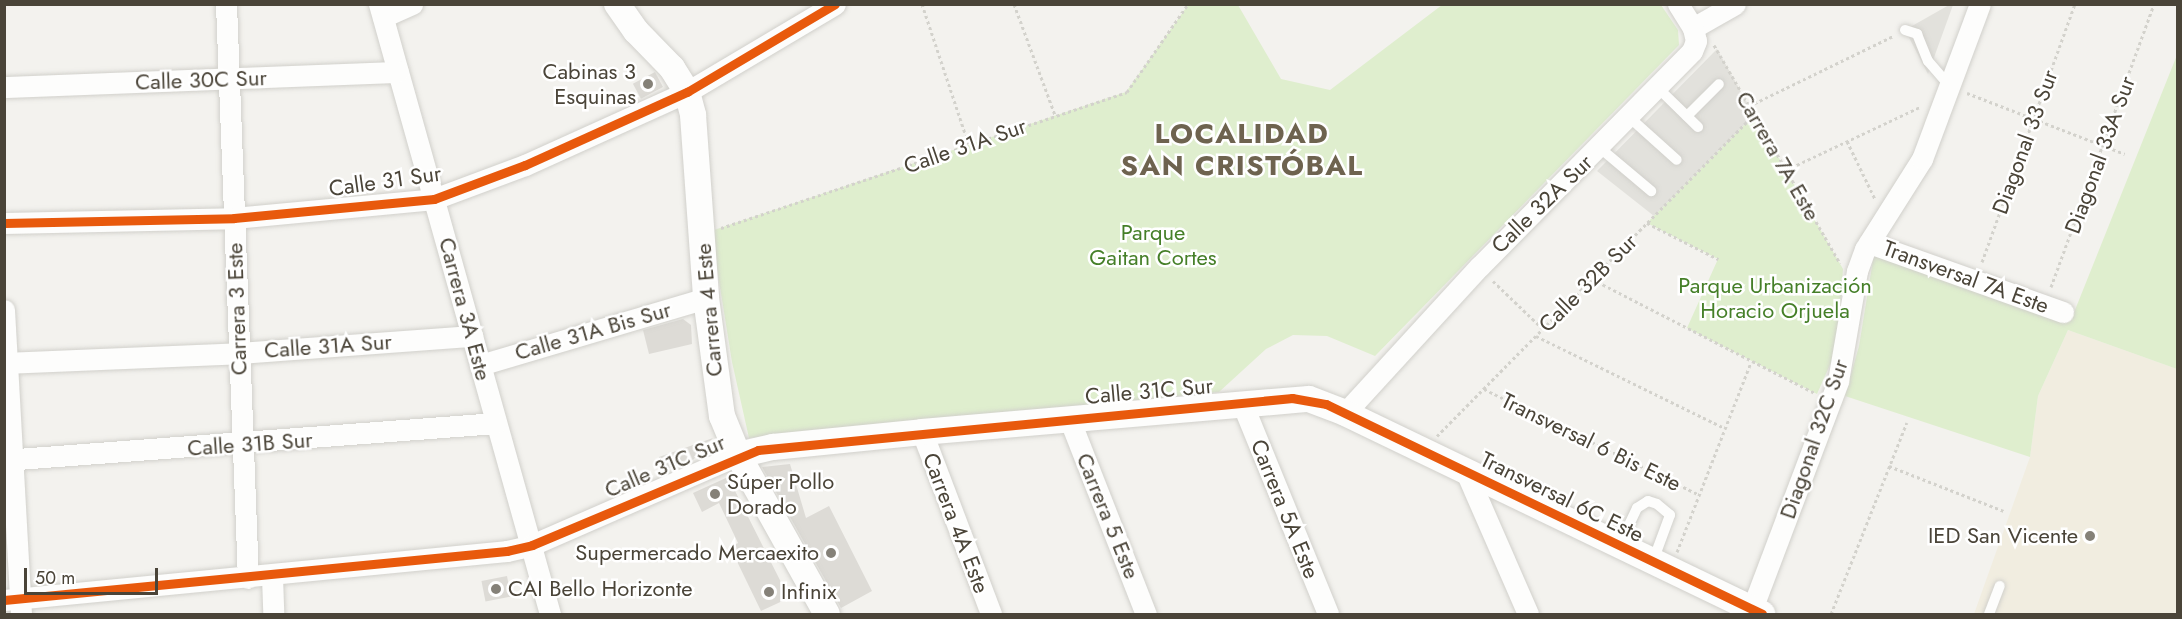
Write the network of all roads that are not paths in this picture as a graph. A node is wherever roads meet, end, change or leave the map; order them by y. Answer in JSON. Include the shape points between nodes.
{"nodes":[{"id":1,"x":226,"y":4,"type":"edge"},
{"id":2,"x":412,"y":4,"type":"edge"},
{"id":3,"x":617,"y":4,"type":"edge"},
{"id":4,"x":835,"y":4,"type":"edge"},
{"id":5,"x":1678,"y":4,"type":"edge"},
{"id":6,"x":1735,"y":4,"type":"edge"},
{"id":7,"x":1980,"y":4,"type":"edge"},
{"id":8,"x":381,"y":11,"type":"edge"},
{"id":9,"x":1697,"y":26,"type":"junction"},
{"id":10,"x":1905,"y":30,"type":"road end"},
{"id":11,"x":398,"y":72,"type":"junction"},
{"id":12,"x":229,"y":79,"type":"junction"},
{"id":13,"x":1719,"y":84,"type":"dead end"},
{"id":14,"x":4,"y":87,"type":"edge"},
{"id":15,"x":1658,"y":88,"type":"junction"},
{"id":16,"x":687,"y":92,"type":"junction"},
{"id":17,"x":1956,"y":92,"type":"junction"},
{"id":18,"x":1687,"y":116,"type":"junction"},
{"id":19,"x":1629,"y":117,"type":"junction"},
{"id":20,"x":1698,"y":127,"type":"dead end"},
{"id":21,"x":1600,"y":148,"type":"junction"},
{"id":22,"x":1677,"y":160,"type":"dead end"},
{"id":23,"x":1650,"y":191,"type":"dead end"},
{"id":24,"x":434,"y":199,"type":"junction"},
{"id":25,"x":234,"y":218,"type":"junction"},
{"id":26,"x":4,"y":224,"type":"edge"},
{"id":27,"x":1869,"y":243,"type":"junction"},
{"id":28,"x":706,"y":298,"type":"junction"},
{"id":29,"x":2054,"y":309,"type":"road end"},
{"id":30,"x":4,"y":310,"type":"edge"},
{"id":31,"x":472,"y":336,"type":"junction"},
{"id":32,"x":239,"y":353,"type":"junction"},
{"id":33,"x":6,"y":363,"type":"edge"},
{"id":34,"x":480,"y":365,"type":"junction"},
{"id":35,"x":1242,"y":403,"type":"junction"},
{"id":36,"x":1345,"y":413,"type":"junction"},
{"id":37,"x":1069,"y":418,"type":"junction"},
{"id":38,"x":496,"y":423,"type":"junction"},
{"id":39,"x":922,"y":432,"type":"junction"},
{"id":40,"x":242,"y":445,"type":"junction"},
{"id":41,"x":738,"y":455,"type":"junction"},
{"id":42,"x":9,"y":460,"type":"edge"},
{"id":43,"x":1466,"y":472,"type":"junction"},
{"id":44,"x":531,"y":545,"type":"junction"},
{"id":45,"x":1619,"y":546,"type":"junction"},
{"id":46,"x":1661,"y":566,"type":"junction"},
{"id":47,"x":272,"y":576,"type":"junction"},
{"id":48,"x":248,"y":578,"type":"junction"},
{"id":49,"x":2001,"y":586,"type":"dead end"},
{"id":50,"x":15,"y":605,"type":"edge"},
{"id":51,"x":1757,"y":612,"type":"edge"},
{"id":52,"x":819,"y":613,"type":"edge"},
{"id":53,"x":273,"y":615,"type":"edge"},
{"id":54,"x":550,"y":615,"type":"edge"},
{"id":55,"x":991,"y":615,"type":"edge"},
{"id":56,"x":1146,"y":615,"type":"edge"},
{"id":57,"x":1328,"y":615,"type":"edge"},
{"id":58,"x":1528,"y":615,"type":"edge"},
{"id":59,"x":1989,"y":615,"type":"edge"}],
"edges":[{"from":1,"to":12,"type":"street","name":"Carrera 3 Este"},
{"from":2,"to":8,"type":"street"},
{"from":3,"to":16,"type":"street","name":"Carrera 4 Este","via":[[672,68]]},
{"from":4,"to":16,"type":"street","name":"Calle 31 Sur"},
{"from":5,"to":9,"type":"street"},
{"from":6,"to":9,"type":"street"},
{"from":7,"to":17,"type":"street","name":"Diagonal 32C Sur"},
{"from":8,"to":11,"type":"street","name":"Carrera 3A Este"},
{"from":9,"to":15,"type":"street","name":"Calle 32A Sur","via":[[1692,51]]},
{"from":10,"to":17,"type":"lane","via":[[1917,34],[1928,61]]},
{"from":11,"to":12,"type":"street","name":"Calle 30C Sur"},
{"from":11,"to":24,"type":"street","name":"Carrera 3A Este"},
{"from":12,"to":14,"type":"street","name":"Calle 30C Sur"},
{"from":12,"to":25,"type":"street","name":"Carrera 3 Este"},
{"from":13,"to":18,"type":"lane"},
{"from":15,"to":18,"type":"lane"},
{"from":15,"to":19,"type":"street","name":"Calle 32A Sur"},
{"from":16,"to":24,"type":"street","name":"Calle 31 Sur","via":[[525,165]]},
{"from":16,"to":28,"type":"street","name":"Carrera 4 Este","via":[[693,115]]},
{"from":17,"to":27,"type":"street","name":"Diagonal 32C Sur","via":[[1922,159]]},
{"from":18,"to":20,"type":"lane"},
{"from":19,"to":21,"type":"street","name":"Calle 32A Sur"},
{"from":19,"to":22,"type":"lane"},
{"from":21,"to":23,"type":"lane"},
{"from":21,"to":36,"type":"street","name":"Calle 32A Sur","via":[[1479,267]]},
{"from":24,"to":25,"type":"street","name":"Calle 31 Sur"},
{"from":24,"to":31,"type":"street","name":"Carrera 3A Este"},
{"from":25,"to":26,"type":"street","name":"Calle 31 Sur"},
{"from":25,"to":32,"type":"street","name":"Carrera 3 Este"},
{"from":27,"to":29,"type":"street","name":"Transversal 7A Este"},
{"from":27,"to":51,"type":"street","name":"Diagonal 32C Sur","via":[[1854,288],[1845,354],[1831,402]]},
{"from":28,"to":34,"type":"street","name":"Calle 31A Bis Sur"},
{"from":28,"to":41,"type":"street","name":"Carrera 4 Este","via":[[718,397]]},
{"from":30,"to":33,"type":"street"},
{"from":31,"to":32,"type":"street","name":"Calle 31A Sur"},
{"from":31,"to":34,"type":"street","name":"Carrera 3A Este"},
{"from":32,"to":33,"type":"street","name":"Calle 31A Sur"},
{"from":32,"to":40,"type":"street","name":"Carrera 3 Este"},
{"from":33,"to":42,"type":"street"},
{"from":34,"to":38,"type":"street","name":"Carrera 3A Este"},
{"from":35,"to":36,"type":"street","name":"Calle 31C Sur","via":[[1309,399]]},
{"from":35,"to":37,"type":"street","name":"Calle 31C Sur"},
{"from":35,"to":57,"type":"street","name":"Carrera 5A Este"},
{"from":36,"to":43,"type":"street","name":"Transversal 6C Este"},
{"from":37,"to":39,"type":"street","name":"Calle 31C Sur"},
{"from":37,"to":56,"type":"street","name":"Carrera 5 Este"},
{"from":38,"to":40,"type":"street","name":"Calle 31B Sur"},
{"from":38,"to":44,"type":"street","name":"Carrera 3A Este"},
{"from":39,"to":41,"type":"street","name":"Calle 31C Sur","via":[[773,447]]},
{"from":39,"to":55,"type":"street","name":"Carrera 4A Este"},
{"from":40,"to":42,"type":"street","name":"Calle 31B Sur"},
{"from":40,"to":48,"type":"street","name":"Carrera 3 Este"},
{"from":41,"to":44,"type":"street","name":"Calle 31C Sur"},
{"from":41,"to":52,"type":"street","name":"Carrera 4 Este"},
{"from":42,"to":50,"type":"street"},
{"from":43,"to":45,"type":"street","name":"Transversal 6C Este"},
{"from":43,"to":58,"type":"street"},
{"from":44,"to":47,"type":"street","name":"Calle 31C Sur","via":[[480,555]]},
{"from":44,"to":54,"type":"street","name":"Carrera 3A Este"},
{"from":45,"to":46,"type":"street","name":"Transversal 6C Este"},
{"from":45,"to":46,"type":"lane","via":[[1637,508],[1648,501],[1657,504],[1670,515]]},
{"from":46,"to":51,"type":"street","name":"Transversal 6C Este"},
{"from":47,"to":48,"type":"street","name":"Calle 31C Sur"},
{"from":47,"to":53,"type":"street"},
{"from":48,"to":50,"type":"street","name":"Calle 31C Sur"},
{"from":49,"to":59,"type":"lane"}]}
